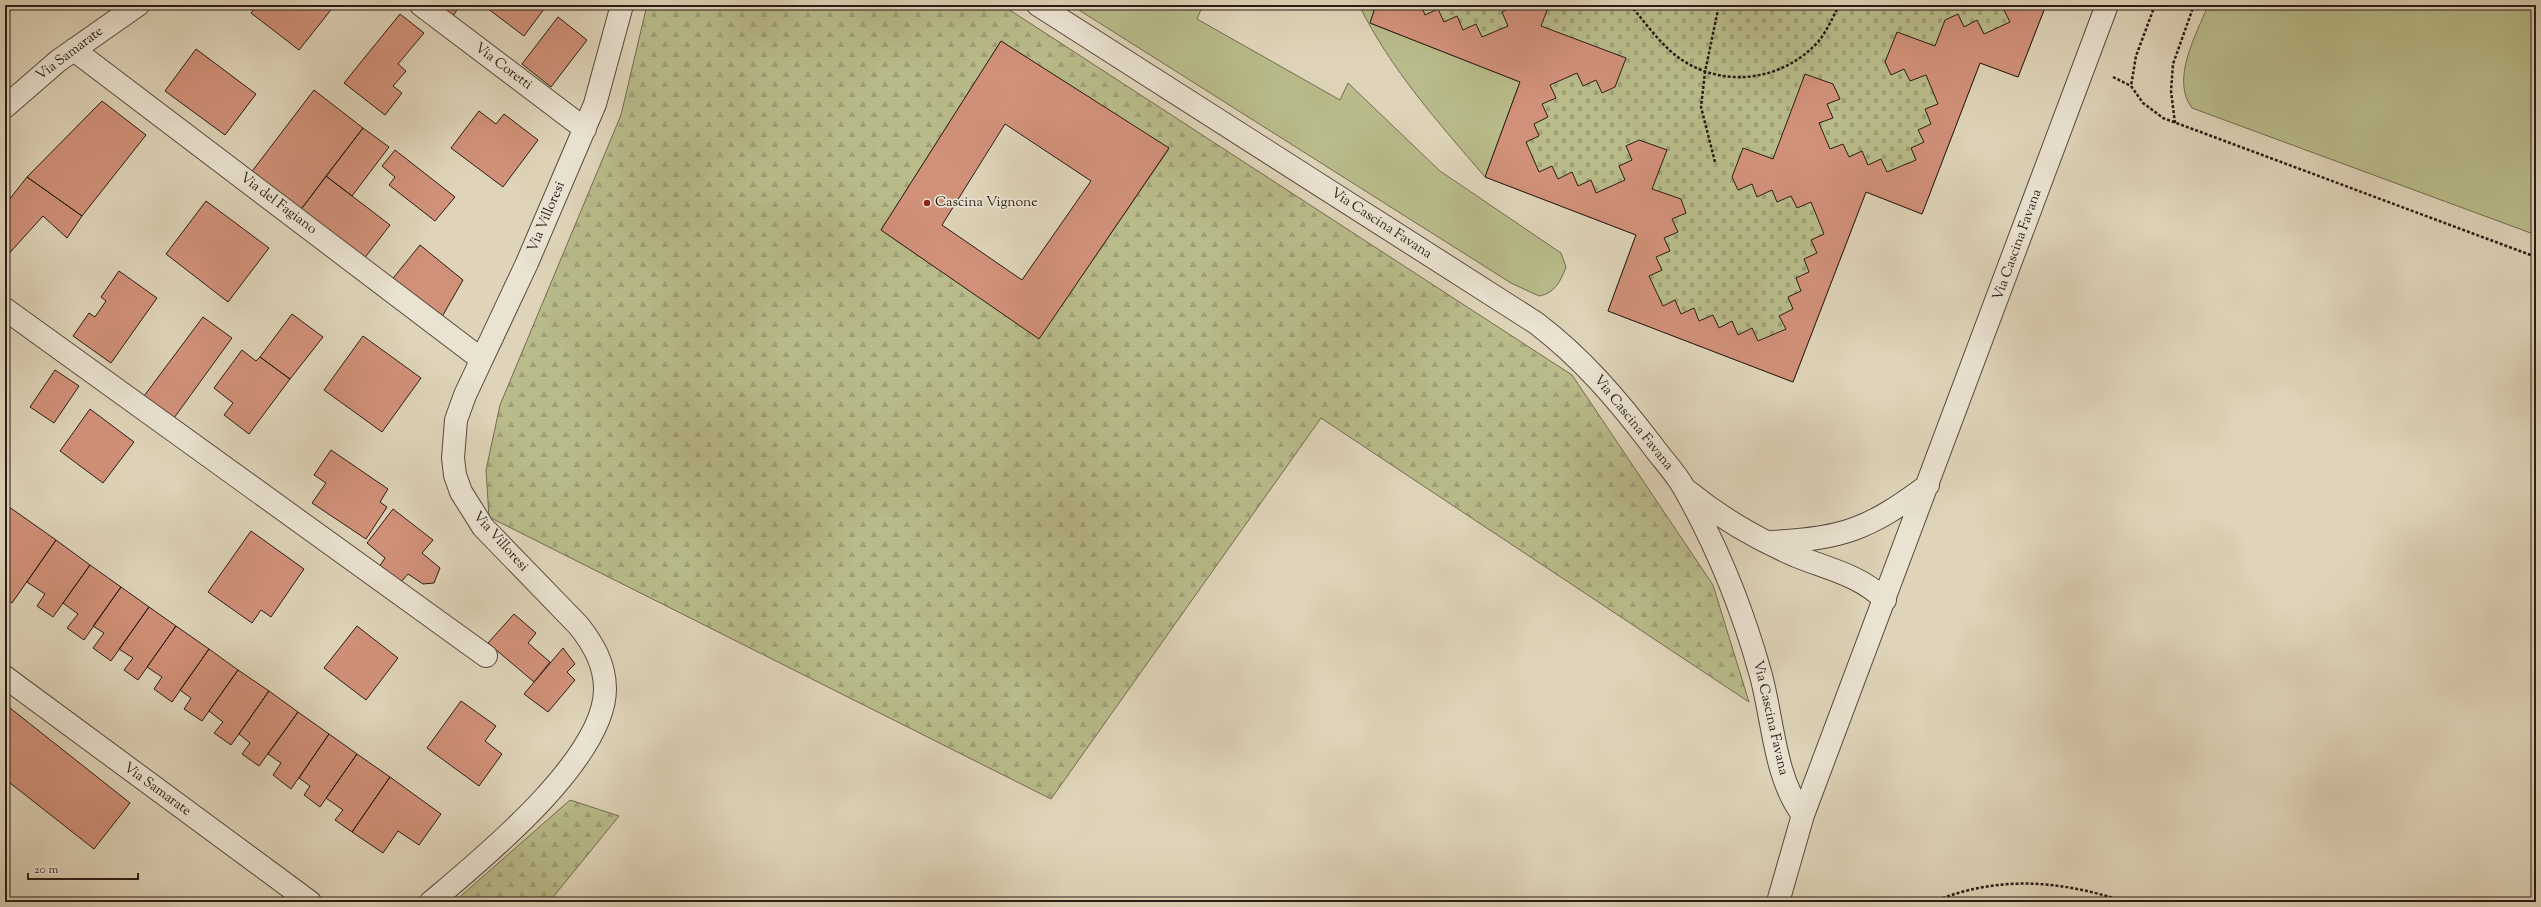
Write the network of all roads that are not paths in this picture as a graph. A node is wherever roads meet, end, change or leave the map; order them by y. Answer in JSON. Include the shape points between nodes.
{"nodes":[{"id":1,"x":138,"y":5,"type":"edge"},
{"id":2,"x":421,"y":5,"type":"edge"},
{"id":3,"x":622,"y":5,"type":"edge"},
{"id":4,"x":1038,"y":5,"type":"edge"},
{"id":5,"x":2107,"y":5,"type":"edge"},
{"id":6,"x":74,"y":50,"type":"junction"},
{"id":7,"x":5,"y":108,"type":"edge"},
{"id":8,"x":585,"y":129,"type":"junction"},
{"id":9,"x":5,"y":310,"type":"edge"},
{"id":10,"x":481,"y":359,"type":"junction"},
{"id":11,"x":1928,"y":485,"type":"junction"},
{"id":12,"x":1684,"y":487,"type":"junction"},
{"id":13,"x":1768,"y":542,"type":"junction"},
{"id":14,"x":1885,"y":600,"type":"junction"},
{"id":15,"x":486,"y":656,"type":"dead end"},
{"id":16,"x":5,"y":677,"type":"edge"},
{"id":17,"x":1803,"y":815,"type":"junction"},
{"id":18,"x":310,"y":902,"type":"edge"},
{"id":19,"x":431,"y":902,"type":"edge"},
{"id":20,"x":1778,"y":902,"type":"edge"}],
"edges":[{"from":1,"to":6,"type":"street","name":"Via Samarate"},
{"from":2,"to":8,"type":"street","name":"Via Coretti"},
{"from":3,"to":8,"type":"street","name":"Via Villoresi","via":[[601,87]]},
{"from":4,"to":12,"type":"street","name":"Via Cascina Favana","via":[[1541,327],[1597,376]]},
{"from":5,"to":11,"type":"street","name":"Via Cascina Favana"},
{"from":6,"to":7,"type":"street","name":"Via Samarate","via":[[45,71]]},
{"from":6,"to":10,"type":"street","name":"Via del Fagiano"},
{"from":8,"to":10,"type":"street","name":"Via Villoresi","via":[[527,263]]},
{"from":9,"to":15,"type":"street"},
{"from":10,"to":19,"type":"street","name":"Via Villoresi","via":[[456,420],[453,439],[454,464],[461,492],[483,527],[579,626],[592,643],[600,660],[605,689],[597,723],[571,764],[528,816]]},
{"from":11,"to":13,"type":"street","name":"Via Cascina Favana","via":[[1874,522],[1842,534],[1812,540]]},
{"from":11,"to":14,"type":"street","name":"Via Cascina Favana"},
{"from":12,"to":13,"type":"street","name":"Via Cascina Favana","via":[[1727,521]]},
{"from":12,"to":17,"type":"street","name":"Via Cascina Favana","via":[[1728,576],[1739,605],[1762,680],[1786,786]]},
{"from":13,"to":14,"type":"street","name":"Via Cascina Favana","via":[[1801,558],[1859,580],[1874,589]]},
{"from":14,"to":17,"type":"street","name":"Via Cascina Favana"},
{"from":16,"to":18,"type":"street","name":"Via Samarate"},
{"from":17,"to":20,"type":"street","name":"Via Cascina Favana"}]}
